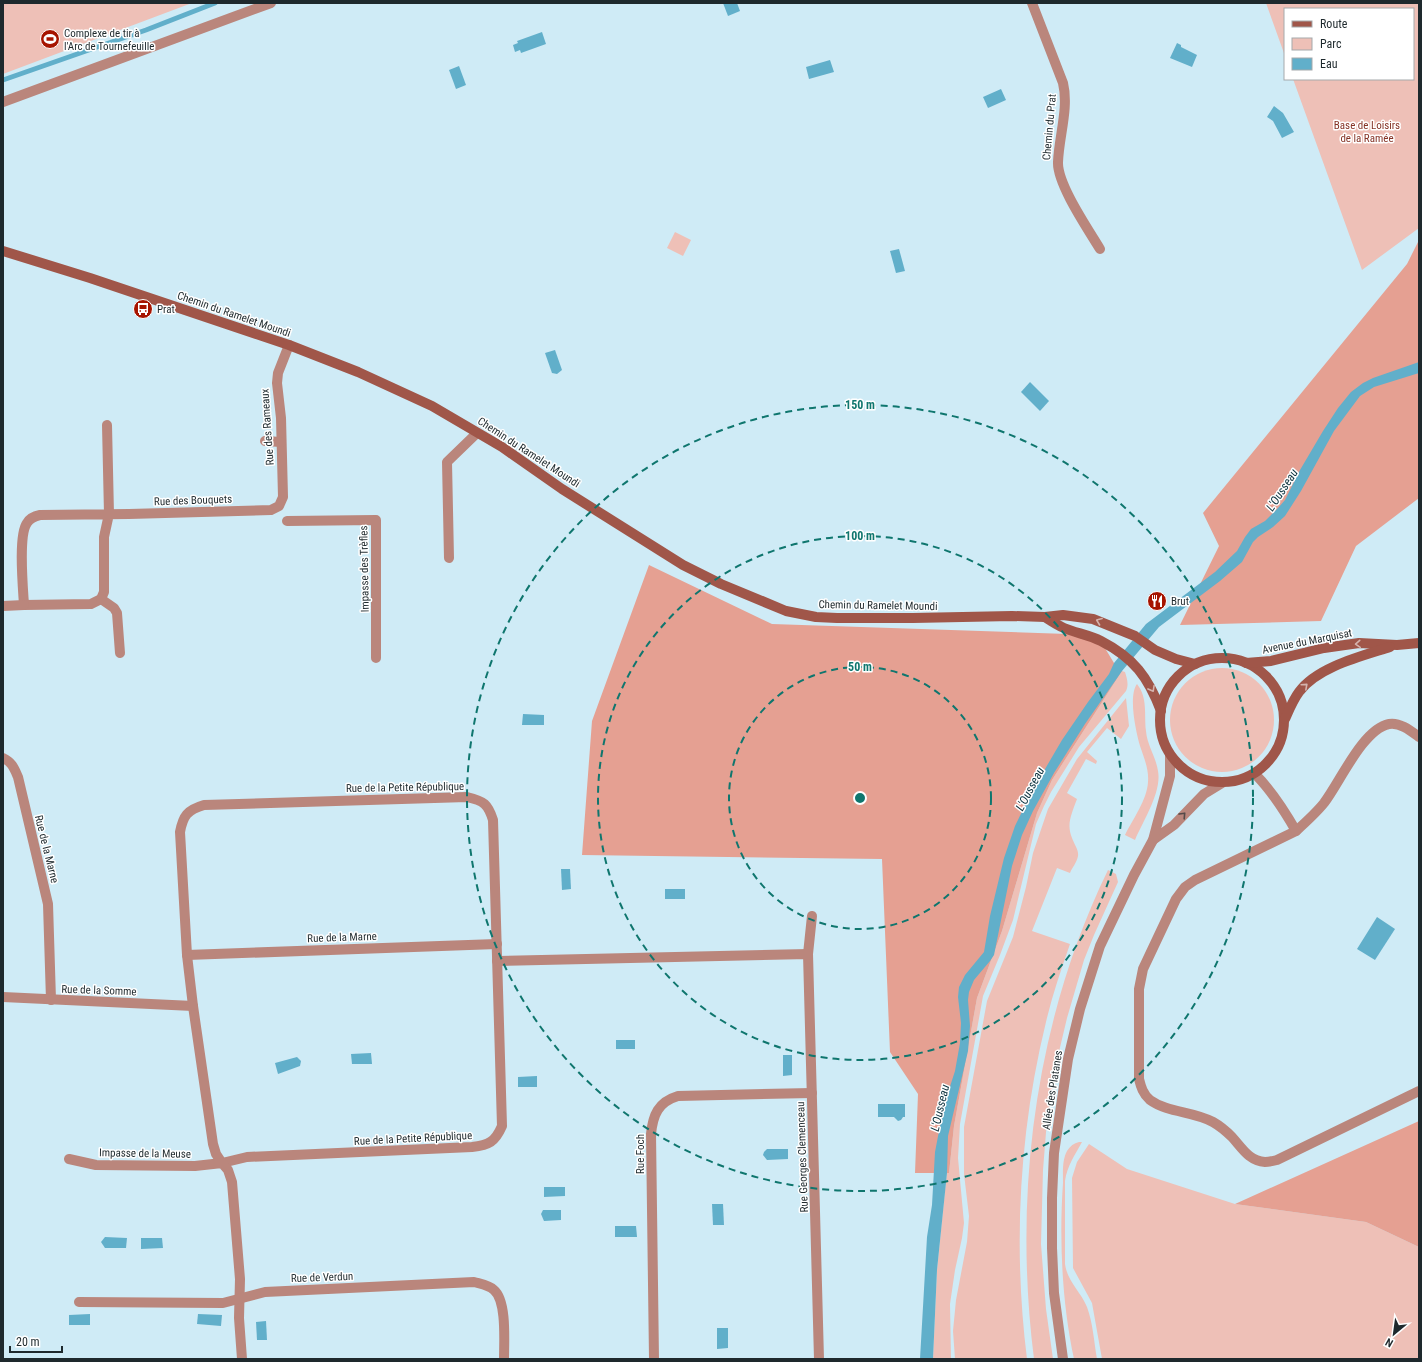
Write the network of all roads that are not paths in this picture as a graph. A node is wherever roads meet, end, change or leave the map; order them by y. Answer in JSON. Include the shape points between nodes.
{"nodes":[{"id":1,"x":271,"y":3,"type":"edge"},
{"id":2,"x":1032,"y":3,"type":"edge"},
{"id":3,"x":3,"y":102,"type":"edge"},
{"id":4,"x":1100,"y":249,"type":"dead end"},
{"id":5,"x":3,"y":251,"type":"edge"},
{"id":6,"x":289,"y":345,"type":"junction"},
{"id":7,"x":107,"y":425,"type":"dead end"},
{"id":8,"x":477,"y":433,"type":"junction"},
{"id":9,"x":265,"y":441,"type":"dead end"},
{"id":10,"x":281,"y":442,"type":"junction"},
{"id":11,"x":277,"y":508,"type":"joint"},
{"id":12,"x":109,"y":514,"type":"junction"},
{"id":13,"x":287,"y":521,"type":"dead end"},
{"id":14,"x":449,"y":558,"type":"dead end"},
{"id":15,"x":101,"y":599,"type":"junction"},
{"id":16,"x":24,"y":605,"type":"junction"},
{"id":17,"x":3,"y":606,"type":"edge"},
{"id":18,"x":1045,"y":617,"type":"junction"},
{"id":19,"x":1419,"y":643,"type":"edge"},
{"id":20,"x":1396,"y":645,"type":"junction"},
{"id":21,"x":120,"y":653,"type":"dead end"},
{"id":22,"x":376,"y":658,"type":"dead end"},
{"id":23,"x":1246,"y":663,"type":"junction"},
{"id":24,"x":1195,"y":664,"type":"junction"},
{"id":25,"x":1161,"y":711,"type":"junction"},
{"id":26,"x":1285,"y":719,"type":"junction"},
{"id":27,"x":1419,"y":737,"type":"edge"},
{"id":28,"x":1170,"y":755,"type":"junction"},
{"id":29,"x":3,"y":758,"type":"edge"},
{"id":30,"x":1255,"y":774,"type":"junction"},
{"id":31,"x":1222,"y":783,"type":"junction"},
{"id":32,"x":1296,"y":831,"type":"junction"},
{"id":33,"x":1153,"y":840,"type":"junction"},
{"id":34,"x":812,"y":916,"type":"dead end"},
{"id":35,"x":497,"y":944,"type":"junction"},
{"id":36,"x":808,"y":954,"type":"junction"},
{"id":37,"x":187,"y":955,"type":"junction"},
{"id":38,"x":497,"y":961,"type":"junction"},
{"id":39,"x":3,"y":997,"type":"edge"},
{"id":40,"x":51,"y":1000,"type":"junction"},
{"id":41,"x":193,"y":1006,"type":"junction"},
{"id":42,"x":1419,"y":1091,"type":"edge"},
{"id":43,"x":812,"y":1093,"type":"junction"},
{"id":44,"x":69,"y":1159,"type":"dead end"},
{"id":45,"x":222,"y":1163,"type":"junction"},
{"id":46,"x":240,"y":1299,"type":"junction"},
{"id":47,"x":79,"y":1302,"type":"dead end"},
{"id":48,"x":242,"y":1359,"type":"edge"},
{"id":49,"x":504,"y":1359,"type":"edge"},
{"id":50,"x":654,"y":1359,"type":"edge"},
{"id":51,"x":819,"y":1359,"type":"edge"},
{"id":52,"x":1063,"y":1359,"type":"edge"}],
"edges":[{"from":1,"to":3,"type":"street"},
{"from":2,"to":4,"type":"street","name":"Chemin du Prat","via":[[1063,82],[1065,100],[1058,163],[1060,177]]},
{"from":5,"to":6,"type":"main road","name":"Chemin du Ramelet Moundi"},
{"from":6,"to":8,"type":"main road","name":"Chemin du Ramelet Moundi","via":[[358,372],[432,406]]},
{"from":6,"to":10,"type":"street","name":"Rue des Rameaux","via":[[277,377]]},
{"from":7,"to":12,"type":"street"},
{"from":8,"to":14,"type":"street","via":[[447,462]]},
{"from":8,"to":18,"type":"main road","name":"Chemin du Ramelet Moundi","via":[[683,565],[786,611],[837,618]]},
{"from":9,"to":10,"type":"street"},
{"from":10,"to":11,"type":"street","name":"Rue des Rameaux","via":[[283,497]]},
{"from":11,"to":12,"type":"street","name":"Rue des Bouquets"},
{"from":12,"to":15,"type":"street","via":[[104,537],[104,592]]},
{"from":12,"to":16,"type":"street","name":"Rue des Bouquets","via":[[40,515],[30,520],[25,526],[22,539]]},
{"from":13,"to":22,"type":"street","name":"Impasse des Trèfles","via":[[376,520]]},
{"from":15,"to":16,"type":"street","via":[[86,604]]},
{"from":15,"to":21,"type":"street","via":[[117,613]]},
{"from":16,"to":17,"type":"street"},
{"from":24,"to":18,"type":"main road","name":"Chemin du Ramelet Moundi","one_way":true,"via":[[1155,650],[1135,636],[1093,619],[1063,615]]},
{"from":18,"to":25,"type":"main road","name":"Chemin du Ramelet Moundi","one_way":true,"via":[[1062,627],[1100,640],[1122,654],[1139,669],[1154,691]]},
{"from":19,"to":20,"type":"main road","name":"Avenue du Marquisat"},
{"from":20,"to":23,"type":"main road","name":"Avenue du Marquisat","one_way":true,"via":[[1359,643],[1324,648],[1271,661]]},
{"from":26,"to":20,"type":"main road","name":"Avenue du Marquisat","one_way":true,"via":[[1299,691],[1316,676],[1341,663]]},
{"from":23,"to":24,"type":"main road","via":[[1229,658]]},
{"from":23,"to":26,"type":"main road","via":[[1262,672],[1274,685],[1282,702]]},
{"from":24,"to":25,"type":"main road","via":[[1171,685]]},
{"from":25,"to":28,"type":"main road","via":[[1162,738]]},
{"from":26,"to":30,"type":"main road","via":[[1282,741],[1271,760]]},
{"from":27,"to":32,"type":"street","via":[[1399,725],[1389,724],[1379,728],[1357,751],[1324,802]]},
{"from":28,"to":31,"type":"main road","via":[[1184,770],[1202,779]]},
{"from":28,"to":33,"type":"street","name":"Allée des Platanes","via":[[1170,776]]},
{"from":29,"to":40,"type":"street","name":"Rue de la Marne","via":[[10,761],[18,777],[48,904]]},
{"from":30,"to":31,"type":"main road"},
{"from":30,"to":32,"type":"street","via":[[1282,806]]},
{"from":33,"to":31,"type":"street","name":"Allée des Platanes","one_way":true,"via":[[1174,825],[1204,794]]},
{"from":32,"to":42,"type":"street","via":[[1195,880],[1185,887],[1176,899],[1143,969],[1139,989],[1139,1079],[1142,1090],[1149,1099],[1161,1106],[1200,1116],[1212,1122],[1228,1133],[1247,1155],[1266,1162],[1277,1160]]},
{"from":33,"to":52,"type":"street","name":"Allée des Platanes","via":[[1100,946],[1080,1009],[1068,1059],[1054,1153],[1052,1198],[1054,1293]]},
{"from":34,"to":36,"type":"street","name":"Rue Georges Clemenceau"},
{"from":35,"to":37,"type":"street","name":"Rue de la Marne"},
{"from":35,"to":37,"type":"street","name":"Rue de la Petite République","via":[[493,820],[484,803],[467,797],[204,804],[193,808],[185,815],[180,832]]},
{"from":35,"to":38,"type":"street","name":"Rue de la Petite République"},
{"from":36,"to":38,"type":"street"},
{"from":36,"to":43,"type":"street","name":"Rue Georges Clemenceau"},
{"from":37,"to":41,"type":"street","name":"Rue de la Petite République"},
{"from":38,"to":45,"type":"street","name":"Rue de la Petite République","via":[[502,1126],[498,1136],[491,1142],[472,1148],[247,1156]]},
{"from":39,"to":40,"type":"street","name":"Rue de la Somme"},
{"from":40,"to":41,"type":"street","name":"Rue de la Somme"},
{"from":41,"to":45,"type":"street","name":"Rue de la Petite République","via":[[213,1144]]},
{"from":43,"to":50,"type":"street","name":"Rue Foch","via":[[678,1096],[665,1102],[656,1112],[651,1134]]},
{"from":43,"to":51,"type":"street","name":"Rue Georges Clemenceau"},
{"from":44,"to":45,"type":"street","name":"Impasse de la Meuse","via":[[96,1165],[195,1166]]},
{"from":45,"to":46,"type":"street","name":"Rue de la Petite République","via":[[228,1170],[232,1182]]},
{"from":46,"to":47,"type":"street","name":"Rue de Verdun","via":[[223,1303]]},
{"from":46,"to":48,"type":"street","name":"Rue de la Petite République"},
{"from":46,"to":49,"type":"street","name":"Rue de Verdun","via":[[264,1292],[474,1282],[494,1290],[500,1297],[503,1307]]}]}
